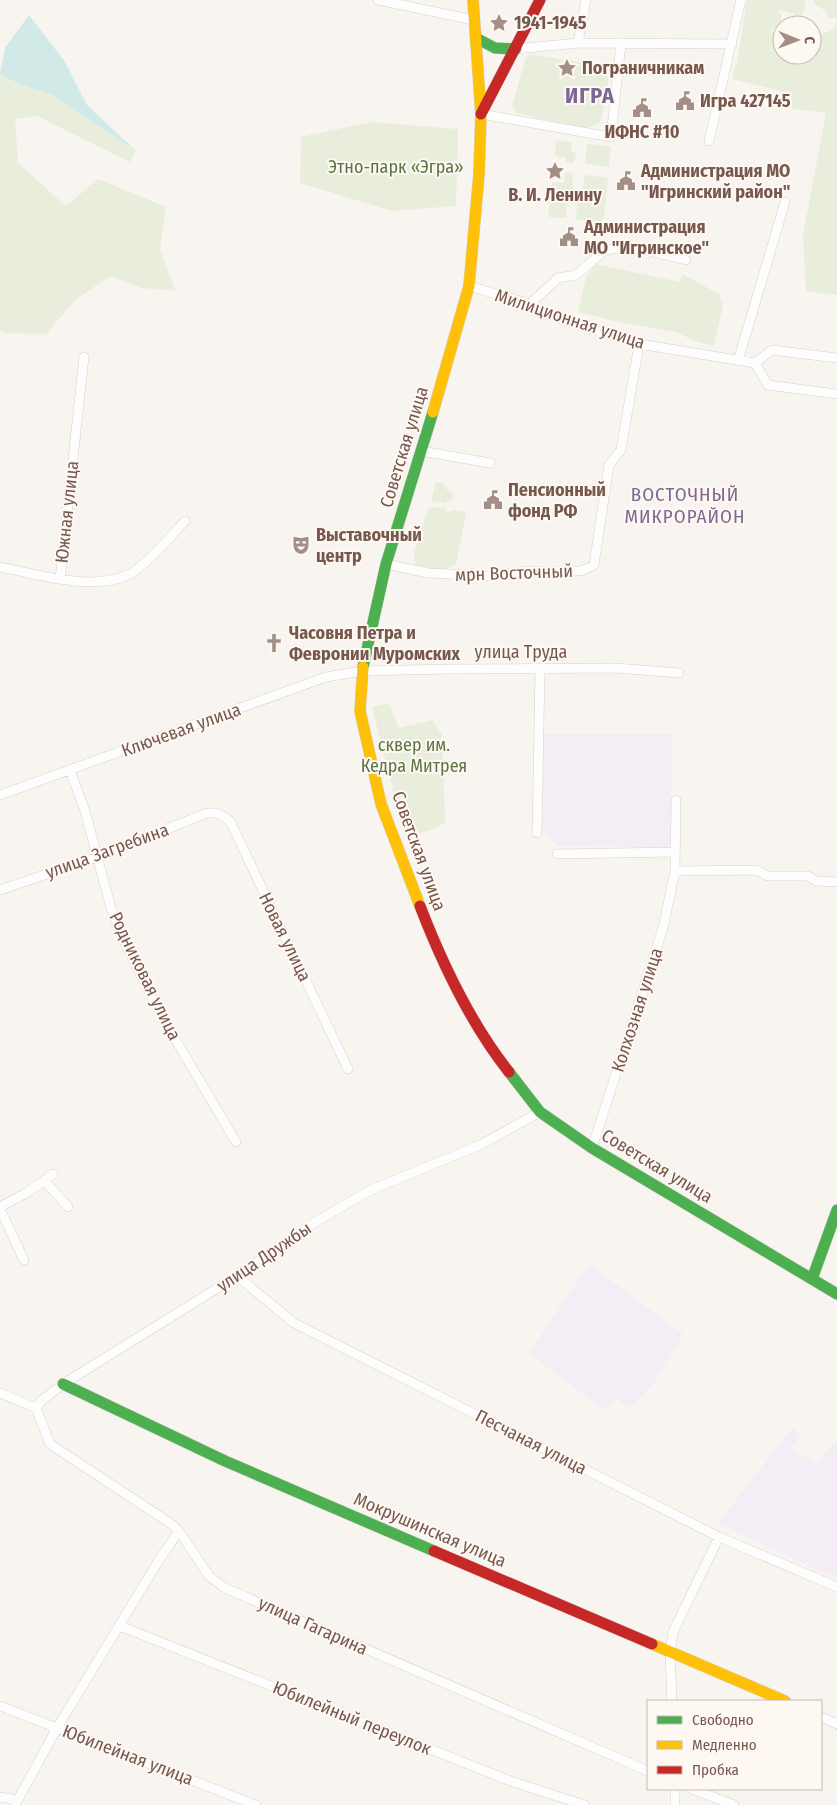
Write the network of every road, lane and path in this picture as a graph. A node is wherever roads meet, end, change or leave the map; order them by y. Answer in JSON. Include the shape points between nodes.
{"nodes":[{"id":1,"x":378,"y":0,"type":"edge"},
{"id":2,"x":473,"y":0,"type":"edge"},
{"id":3,"x":540,"y":0,"type":"edge"},
{"id":4,"x":586,"y":0,"type":"edge"},
{"id":5,"x":741,"y":0,"type":"edge"},
{"id":6,"x":474,"y":20,"type":"junction"},
{"id":7,"x":476,"y":38,"type":"junction"},
{"id":8,"x":578,"y":43,"type":"junction"},
{"id":9,"x":620,"y":44,"type":"junction"},
{"id":10,"x":732,"y":44,"type":"junction"},
{"id":11,"x":516,"y":49,"type":"junction"},
{"id":12,"x":481,"y":114,"type":"junction"},
{"id":13,"x":709,"y":141,"type":"dead end"},
{"id":14,"x":785,"y":202,"type":"dead end"},
{"id":15,"x":686,"y":260,"type":"dead end"},
{"id":16,"x":469,"y":286,"type":"junction"},
{"id":17,"x":530,"y":304,"type":"junction"},
{"id":18,"x":639,"y":344,"type":"junction"},
{"id":19,"x":84,"y":357,"type":"dead end"},
{"id":20,"x":837,"y":358,"type":"edge"},
{"id":21,"x":738,"y":360,"type":"junction"},
{"id":22,"x":755,"y":363,"type":"junction"},
{"id":23,"x":837,"y":394,"type":"edge"},
{"id":24,"x":421,"y":451,"type":"junction"},
{"id":25,"x":490,"y":464,"type":"dead end"},
{"id":26,"x":186,"y":521,"type":"dead end"},
{"id":27,"x":386,"y":564,"type":"junction"},
{"id":28,"x":0,"y":567,"type":"edge"},
{"id":29,"x":60,"y":579,"type":"junction"},
{"id":30,"x":540,"y":670,"type":"junction"},
{"id":31,"x":362,"y":671,"type":"junction"},
{"id":32,"x":679,"y":673,"type":"dead end"},
{"id":33,"x":70,"y":770,"type":"junction"},
{"id":34,"x":0,"y":795,"type":"edge"},
{"id":35,"x":676,"y":800,"type":"dead end"},
{"id":36,"x":215,"y":812,"type":"joint"},
{"id":37,"x":537,"y":833,"type":"dead end"},
{"id":38,"x":674,"y":852,"type":"junction"},
{"id":39,"x":557,"y":854,"type":"dead end"},
{"id":40,"x":97,"y":856,"type":"junction"},
{"id":41,"x":675,"y":871,"type":"junction"},
{"id":42,"x":837,"y":882,"type":"edge"},
{"id":43,"x":0,"y":890,"type":"edge"},
{"id":44,"x":348,"y":1069,"type":"dead end"},
{"id":45,"x":540,"y":1112,"type":"junction"},
{"id":46,"x":236,"y":1142,"type":"dead end"},
{"id":47,"x":592,"y":1148,"type":"junction"},
{"id":48,"x":54,"y":1174,"type":"dead end"},
{"id":49,"x":45,"y":1181,"type":"junction"},
{"id":50,"x":68,"y":1207,"type":"dead end"},
{"id":51,"x":0,"y":1208,"type":"edge"},
{"id":52,"x":837,"y":1210,"type":"edge"},
{"id":53,"x":24,"y":1260,"type":"dead end"},
{"id":54,"x":237,"y":1276,"type":"junction"},
{"id":55,"x":812,"y":1279,"type":"junction"},
{"id":56,"x":837,"y":1294,"type":"edge"},
{"id":57,"x":63,"y":1384,"type":"junction"},
{"id":58,"x":0,"y":1393,"type":"edge"},
{"id":59,"x":36,"y":1408,"type":"junction"},
{"id":60,"x":179,"y":1531,"type":"junction"},
{"id":61,"x":719,"y":1537,"type":"junction"},
{"id":62,"x":837,"y":1587,"type":"edge"},
{"id":63,"x":120,"y":1626,"type":"junction"},
{"id":64,"x":670,"y":1652,"type":"junction"},
{"id":65,"x":672,"y":1700,"type":"edge"},
{"id":66,"x":783,"y":1700,"type":"edge"},
{"id":67,"x":0,"y":1706,"type":"edge"},
{"id":68,"x":822,"y":1717,"type":"edge"},
{"id":69,"x":837,"y":1724,"type":"edge"},
{"id":70,"x":57,"y":1728,"type":"junction"},
{"id":71,"x":647,"y":1771,"type":"edge"},
{"id":72,"x":675,"y":1790,"type":"edge"},
{"id":73,"x":695,"y":1790,"type":"edge"},
{"id":74,"x":0,"y":1797,"type":"edge"},
{"id":75,"x":16,"y":1802,"type":"edge"},
{"id":76,"x":256,"y":1805,"type":"edge"},
{"id":77,"x":585,"y":1805,"type":"edge"},
{"id":78,"x":675,"y":1805,"type":"edge"},
{"id":79,"x":734,"y":1805,"type":"edge"}],
"edges":[{"from":1,"to":6,"type":"street"},
{"from":2,"to":6,"type":"main road","name":"Советская улица"},
{"from":3,"to":11,"type":"main road"},
{"from":4,"to":8,"type":"street"},
{"from":5,"to":10,"type":"street"},
{"from":6,"to":7,"type":"main road","name":"Советская улица"},
{"from":7,"to":11,"type":"main road","via":[[488,47]]},
{"from":7,"to":12,"type":"main road","name":"Советская улица"},
{"from":8,"to":9,"type":"street"},
{"from":8,"to":11,"type":"street"},
{"from":9,"to":10,"type":"street"},
{"from":9,"to":12,"type":"street","via":[[612,137]]},
{"from":10,"to":13,"type":"street"},
{"from":11,"to":12,"type":"main road"},
{"from":12,"to":16,"type":"main road","name":"Советская улица"},
{"from":14,"to":21,"type":"street"},
{"from":15,"to":17,"type":"street","via":[[641,250],[605,250],[576,274],[558,278]]},
{"from":16,"to":17,"type":"street","name":"Милиционная улица"},
{"from":16,"to":24,"type":"main road","name":"Советская улица"},
{"from":17,"to":18,"type":"street","name":"Милиционная улица","via":[[563,320]]},
{"from":18,"to":21,"type":"street","name":"Милиционная улица"},
{"from":18,"to":27,"type":"street","name":"мрн Восточный","via":[[621,450],[609,465],[594,566],[581,571],[529,571],[490,576],[428,573]]},
{"from":19,"to":29,"type":"street","name":"Южная улица"},
{"from":20,"to":22,"type":"street","via":[[772,350]]},
{"from":21,"to":22,"type":"street","name":"Милиционная улица"},
{"from":22,"to":23,"type":"street","via":[[768,385]]},
{"from":24,"to":25,"type":"street"},
{"from":24,"to":27,"type":"main road","name":"Советская улица"},
{"from":26,"to":29,"type":"street","name":"Южная улица","via":[[135,571],[101,581]]},
{"from":27,"to":31,"type":"main road","name":"Советская улица","via":[[365,643]]},
{"from":28,"to":29,"type":"street"},
{"from":30,"to":31,"type":"street","name":"улица Труда"},
{"from":30,"to":32,"type":"street","name":"улица Труда","via":[[616,668]]},
{"from":30,"to":37,"type":"street"},
{"from":31,"to":33,"type":"street","name":"Ключевая улица","via":[[326,677]]},
{"from":31,"to":45,"type":"main road","name":"Советская улица","via":[[360,711],[381,804],[438,952],[492,1051]]},
{"from":33,"to":34,"type":"street","name":"Ключевая улица"},
{"from":33,"to":40,"type":"street","name":"Родниковая улица"},
{"from":35,"to":38,"type":"street","name":"Колхозная улица"},
{"from":36,"to":40,"type":"street","name":"улица Загребина"},
{"from":36,"to":44,"type":"street","name":"Новая улица","via":[[230,821]]},
{"from":38,"to":39,"type":"street"},
{"from":38,"to":41,"type":"street","name":"Колхозная улица"},
{"from":40,"to":43,"type":"street","name":"улица Загребина"},
{"from":40,"to":46,"type":"street","name":"Родниковая улица","via":[[111,908],[126,944],[161,1015]]},
{"from":41,"to":42,"type":"street","via":[[756,870],[768,876],[808,876],[816,881]]},
{"from":41,"to":47,"type":"street","name":"Колхозная улица","via":[[664,928]]},
{"from":45,"to":47,"type":"main road","name":"Советская улица"},
{"from":45,"to":54,"type":"street","name":"улица Дружбы","via":[[482,1144],[371,1190],[317,1221]]},
{"from":47,"to":55,"type":"main road","name":"Советская улица"},
{"from":48,"to":49,"type":"street"},
{"from":49,"to":50,"type":"street"},
{"from":49,"to":51,"type":"street"},
{"from":51,"to":53,"type":"street"},
{"from":52,"to":55,"type":"main road"},
{"from":54,"to":57,"type":"street","name":"улица Дружбы"},
{"from":54,"to":61,"type":"street","name":"Песчаная улица","via":[[294,1323]]},
{"from":55,"to":56,"type":"main road","name":"Советская улица"},
{"from":57,"to":59,"type":"street","name":"улица Дружбы"},
{"from":57,"to":64,"type":"main road","name":"Мокрушинская улица","via":[[225,1461]]},
{"from":58,"to":59,"type":"street"},
{"from":59,"to":60,"type":"street","name":"улица Гагарина","via":[[50,1444]]},
{"from":60,"to":63,"type":"street"},
{"from":60,"to":71,"type":"street","name":"улица Гагарина","via":[[209,1576],[225,1588]]},
{"from":61,"to":62,"type":"street","name":"Песчаная улица"},
{"from":61,"to":64,"type":"street","via":[[673,1632]]},
{"from":63,"to":70,"type":"street"},
{"from":63,"to":77,"type":"street","name":"Юбилейный переулок","via":[[513,1782]]},
{"from":64,"to":65,"type":"street"},
{"from":64,"to":66,"type":"main road","name":"Мокрушинская улица"},
{"from":67,"to":70,"type":"street","name":"Юбилейная улица"},
{"from":68,"to":69,"type":"street"},
{"from":70,"to":75,"type":"street"},
{"from":70,"to":76,"type":"street","name":"Юбилейная улица"},
{"from":72,"to":78,"type":"street"},
{"from":73,"to":79,"type":"street"},
{"from":74,"to":75,"type":"street"}]}
